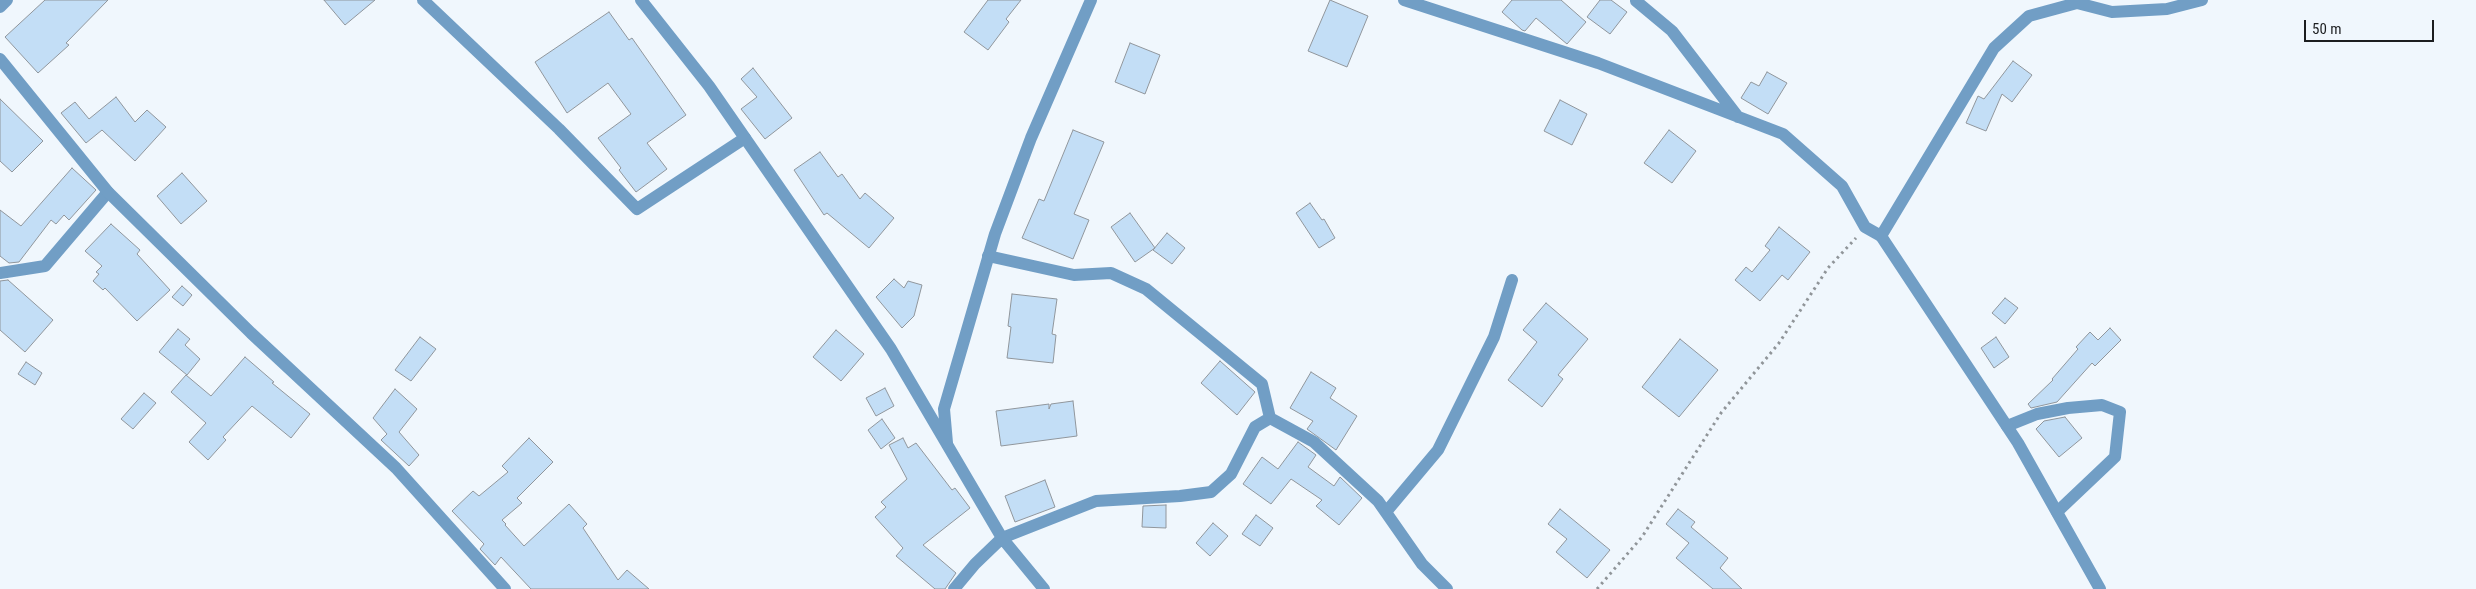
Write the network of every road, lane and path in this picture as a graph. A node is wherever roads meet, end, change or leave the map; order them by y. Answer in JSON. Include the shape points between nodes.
{"nodes":[{"id":1,"x":7,"y":0,"type":"edge"},
{"id":2,"x":423,"y":0,"type":"edge"},
{"id":3,"x":641,"y":0,"type":"edge"},
{"id":4,"x":1091,"y":0,"type":"edge"},
{"id":5,"x":1404,"y":0,"type":"edge"},
{"id":6,"x":2202,"y":0,"type":"edge"},
{"id":7,"x":1636,"y":1,"type":"edge"},
{"id":8,"x":0,"y":7,"type":"edge"},
{"id":9,"x":0,"y":59,"type":"edge"},
{"id":10,"x":1738,"y":116,"type":"junction"},
{"id":11,"x":745,"y":138,"type":"junction"},
{"id":12,"x":108,"y":192,"type":"junction"},
{"id":13,"x":1865,"y":227,"type":"junction"},
{"id":14,"x":1881,"y":236,"type":"junction"},
{"id":15,"x":988,"y":256,"type":"junction"},
{"id":16,"x":0,"y":273,"type":"edge"},
{"id":17,"x":1512,"y":280,"type":"dead end"},
{"id":18,"x":1270,"y":418,"type":"junction"},
{"id":19,"x":2007,"y":426,"type":"junction"},
{"id":20,"x":948,"y":448,"type":"junction"},
{"id":21,"x":1386,"y":512,"type":"junction"},
{"id":22,"x":2057,"y":512,"type":"junction"},
{"id":23,"x":1002,"y":538,"type":"junction"},
{"id":24,"x":505,"y":589,"type":"edge"},
{"id":25,"x":954,"y":589,"type":"edge"},
{"id":26,"x":1044,"y":589,"type":"edge"},
{"id":27,"x":1447,"y":589,"type":"edge"},
{"id":28,"x":1597,"y":589,"type":"edge"},
{"id":29,"x":2100,"y":589,"type":"edge"}],
"edges":[{"from":1,"to":8,"type":"street"},
{"from":2,"to":11,"type":"street","via":[[559,129],[637,209]]},
{"from":3,"to":11,"type":"street"},
{"from":4,"to":15,"type":"street","via":[[1030,138]]},
{"from":5,"to":10,"type":"street","via":[[1598,63]]},
{"from":6,"to":14,"type":"street","via":[[2167,9],[2112,12],[2077,4],[2029,16],[1994,48]]},
{"from":7,"to":10,"type":"street","via":[[1672,32]]},
{"from":9,"to":12,"type":"street"},
{"from":10,"to":13,"type":"street","via":[[1783,134],[1842,186]]},
{"from":11,"to":20,"type":"street","via":[[891,349]]},
{"from":12,"to":16,"type":"street","via":[[45,266]]},
{"from":12,"to":24,"type":"street","via":[[251,333],[396,468]]},
{"from":13,"to":14,"type":"street"},
{"from":13,"to":28,"type":"path","via":[[1828,268],[1779,343],[1720,413],[1642,537]]},
{"from":14,"to":19,"type":"street"},
{"from":15,"to":18,"type":"street","via":[[1074,276],[1111,273],[1146,289],[1262,384]]},
{"from":15,"to":20,"type":"street","via":[[944,409]]},
{"from":17,"to":21,"type":"street","via":[[1494,337],[1438,450]]},
{"from":18,"to":21,"type":"street","via":[[1314,442]]},
{"from":18,"to":23,"type":"street","via":[[1255,427],[1231,474],[1210,492],[1096,502]]},
{"from":19,"to":22,"type":"street"},
{"from":19,"to":22,"type":"street","via":[[2037,414],[2068,408],[2102,405],[2120,412],[2115,457]]},
{"from":20,"to":23,"type":"street"},
{"from":21,"to":27,"type":"street","via":[[1422,564]]},
{"from":22,"to":29,"type":"street"},
{"from":23,"to":25,"type":"street","via":[[974,564]]},
{"from":23,"to":26,"type":"street"}]}
